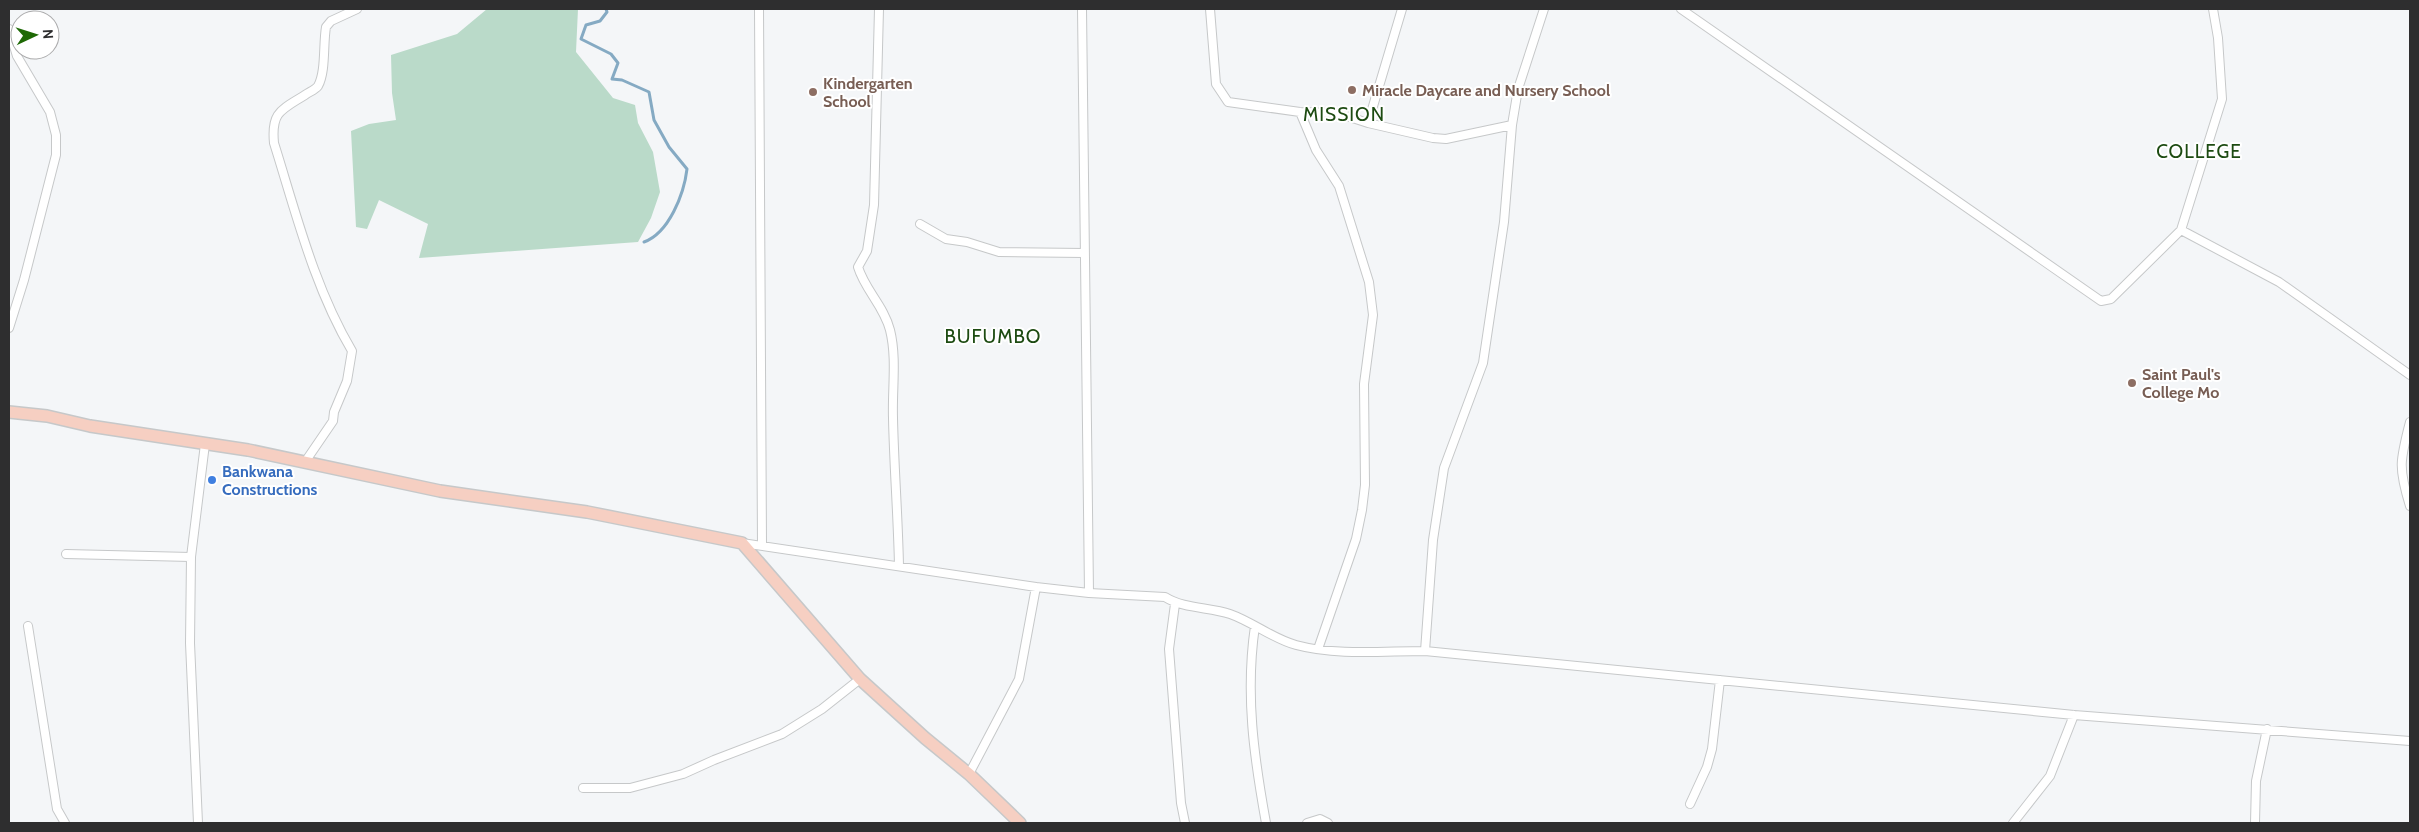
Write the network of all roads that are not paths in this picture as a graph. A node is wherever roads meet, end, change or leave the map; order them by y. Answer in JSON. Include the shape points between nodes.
{"nodes":[{"id":1,"x":357,"y":9,"type":"edge"},
{"id":2,"x":759,"y":9,"type":"edge"},
{"id":3,"x":879,"y":9,"type":"edge"},
{"id":4,"x":1082,"y":9,"type":"edge"},
{"id":5,"x":1210,"y":9,"type":"edge"},
{"id":6,"x":1402,"y":9,"type":"edge"},
{"id":7,"x":1544,"y":9,"type":"edge"},
{"id":8,"x":1681,"y":9,"type":"edge"},
{"id":9,"x":2213,"y":9,"type":"edge"},
{"id":10,"x":9,"y":29,"type":"edge"},
{"id":11,"x":1300,"y":112,"type":"junction"},
{"id":12,"x":1368,"y":123,"type":"junction"},
{"id":13,"x":1512,"y":125,"type":"junction"},
{"id":14,"x":920,"y":224,"type":"dead end"},
{"id":15,"x":2181,"y":230,"type":"junction"},
{"id":16,"x":1085,"y":253,"type":"junction"},
{"id":17,"x":9,"y":328,"type":"edge"},
{"id":18,"x":2410,"y":376,"type":"edge"},
{"id":19,"x":9,"y":412,"type":"edge"},
{"id":20,"x":2410,"y":422,"type":"edge"},
{"id":21,"x":205,"y":444,"type":"junction"},
{"id":22,"x":305,"y":462,"type":"junction"},
{"id":23,"x":2410,"y":506,"type":"edge"},
{"id":24,"x":742,"y":543,"type":"junction"},
{"id":25,"x":762,"y":545,"type":"junction"},
{"id":26,"x":66,"y":554,"type":"dead end"},
{"id":27,"x":191,"y":557,"type":"junction"},
{"id":28,"x":899,"y":566,"type":"junction"},
{"id":29,"x":1036,"y":587,"type":"junction"},
{"id":30,"x":1090,"y":593,"type":"junction"},
{"id":31,"x":1175,"y":604,"type":"junction"},
{"id":32,"x":28,"y":626,"type":"dead end"},
{"id":33,"x":1255,"y":626,"type":"junction"},
{"id":34,"x":1318,"y":649,"type":"junction"},
{"id":35,"x":1425,"y":651,"type":"junction"},
{"id":36,"x":860,"y":679,"type":"junction"},
{"id":37,"x":1720,"y":680,"type":"junction"},
{"id":38,"x":2074,"y":715,"type":"junction"},
{"id":39,"x":2266,"y":729,"type":"junction"},
{"id":40,"x":2410,"y":741,"type":"edge"},
{"id":41,"x":969,"y":774,"type":"junction"},
{"id":42,"x":583,"y":788,"type":"dead end"},
{"id":43,"x":1690,"y":804,"type":"dead end"},
{"id":44,"x":65,"y":823,"type":"edge"},
{"id":45,"x":198,"y":823,"type":"edge"},
{"id":46,"x":1020,"y":823,"type":"edge"},
{"id":47,"x":1185,"y":823,"type":"edge"},
{"id":48,"x":1266,"y":823,"type":"edge"},
{"id":49,"x":1307,"y":823,"type":"edge"},
{"id":50,"x":1328,"y":823,"type":"edge"},
{"id":51,"x":2013,"y":823,"type":"edge"},
{"id":52,"x":2255,"y":823,"type":"edge"}],
"edges":[{"from":1,"to":22,"type":"street","via":[[330,21],[326,27],[317,88],[274,119],[274,142],[306,248],[337,326],[352,351],[334,422]]},
{"from":2,"to":25,"type":"street"},
{"from":3,"to":28,"type":"street","via":[[874,205],[867,251],[858,267],[863,284],[878,301],[890,331]]},
{"from":4,"to":16,"type":"street"},
{"from":5,"to":11,"type":"street","via":[[1216,84],[1228,102]]},
{"from":6,"to":12,"type":"street"},
{"from":7,"to":13,"type":"street","via":[[1518,89]]},
{"from":8,"to":15,"type":"street","via":[[2101,301],[2111,299]]},
{"from":9,"to":15,"type":"street","via":[[2222,99]]},
{"from":10,"to":17,"type":"street","via":[[17,56],[50,112],[56,135],[56,155]]},
{"from":11,"to":12,"type":"street","via":[[1337,113]]},
{"from":11,"to":34,"type":"street","via":[[1316,150],[1339,186],[1369,282],[1373,315],[1364,384],[1365,485],[1362,510],[1356,539]]},
{"from":12,"to":13,"type":"street","via":[[1446,139]]},
{"from":13,"to":35,"type":"street","via":[[1504,222],[1484,363],[1444,468],[1433,540]]},
{"from":14,"to":16,"type":"street","via":[[946,239],[999,252]]},
{"from":15,"to":18,"type":"street","via":[[2279,282]]},
{"from":16,"to":30,"type":"street"},
{"from":19,"to":21,"type":"street"},
{"from":20,"to":23,"type":"street","via":[[2400,460],[2402,482]]},
{"from":21,"to":22,"type":"street"},
{"from":21,"to":27,"type":"street"},
{"from":22,"to":24,"type":"street","via":[[440,491],[581,512]]},
{"from":24,"to":25,"type":"street"},
{"from":24,"to":36,"type":"street"},
{"from":25,"to":28,"type":"street"},
{"from":26,"to":27,"type":"street"},
{"from":27,"to":45,"type":"street","via":[[190,642]]},
{"from":28,"to":29,"type":"street"},
{"from":29,"to":30,"type":"street"},
{"from":29,"to":41,"type":"street","via":[[1019,679]]},
{"from":30,"to":31,"type":"street","via":[[1154,595]]},
{"from":31,"to":33,"type":"street","via":[[1223,612]]},
{"from":31,"to":47,"type":"street","via":[[1169,649]]},
{"from":32,"to":44,"type":"street","via":[[58,809]]},
{"from":33,"to":34,"type":"street","via":[[1286,642]]},
{"from":33,"to":48,"type":"street","via":[[1249,663],[1250,687],[1255,764]]},
{"from":34,"to":35,"type":"street"},
{"from":35,"to":37,"type":"street"},
{"from":36,"to":41,"type":"street"},
{"from":36,"to":42,"type":"street","via":[[822,709],[782,734],[683,774],[630,788]]},
{"from":37,"to":38,"type":"street"},
{"from":37,"to":43,"type":"street","via":[[1708,767]]},
{"from":38,"to":39,"type":"street"},
{"from":38,"to":51,"type":"street","via":[[2050,776]]},
{"from":39,"to":40,"type":"street"},
{"from":39,"to":52,"type":"street","via":[[2256,781]]},
{"from":41,"to":46,"type":"street"},
{"from":49,"to":50,"type":"street","via":[[1320,819]]}]}
